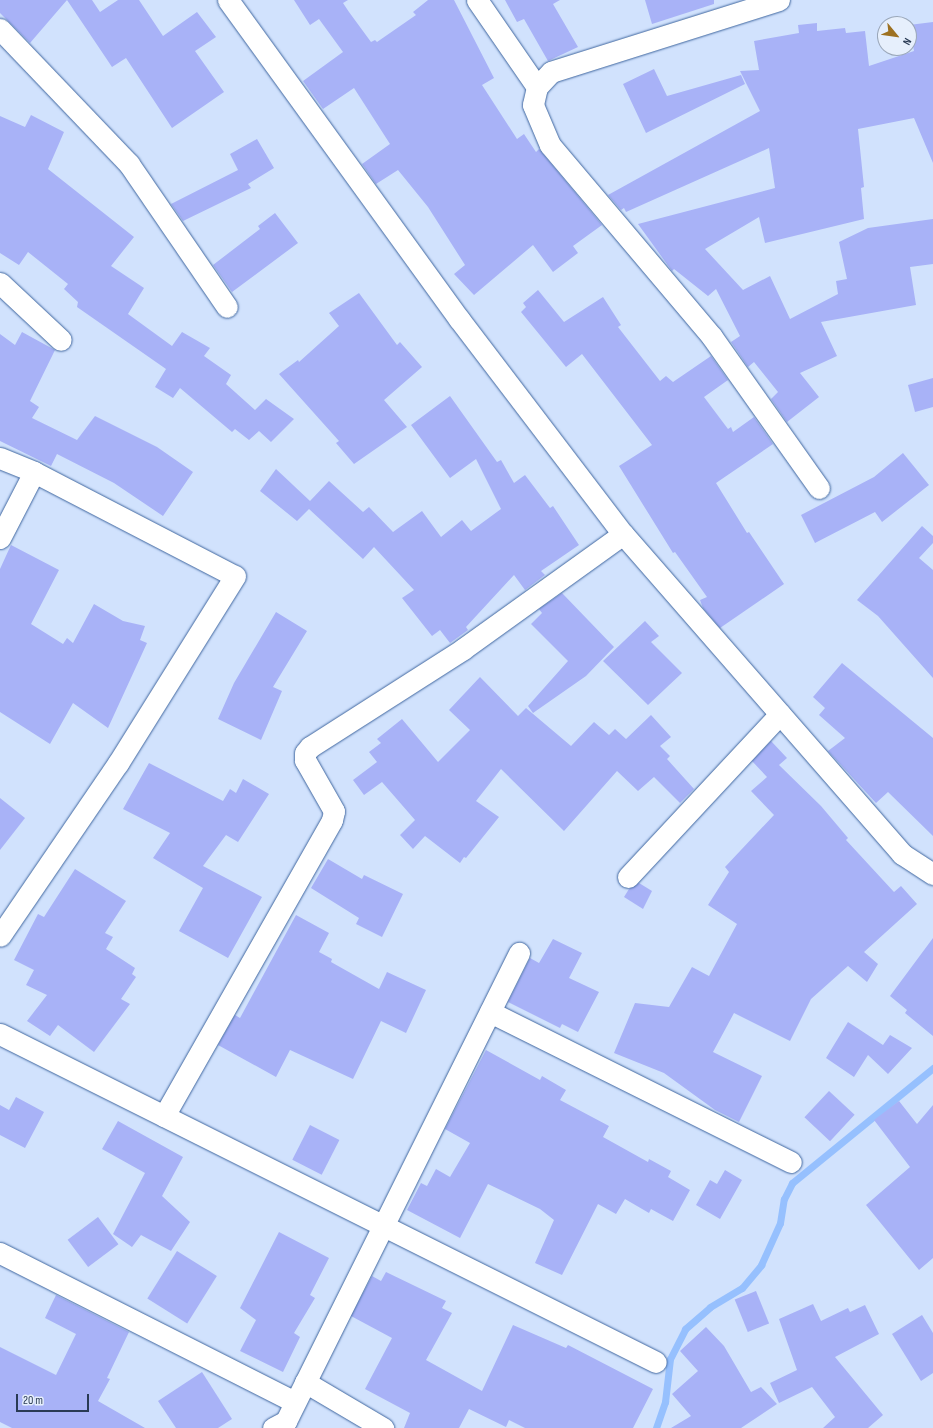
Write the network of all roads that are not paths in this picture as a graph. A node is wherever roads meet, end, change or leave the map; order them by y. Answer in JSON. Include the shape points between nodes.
{"nodes":[{"id":1,"x":228,"y":0,"type":"edge"},
{"id":2,"x":478,"y":0,"type":"edge"},
{"id":3,"x":778,"y":0,"type":"edge"},
{"id":4,"x":0,"y":29,"type":"edge"},
{"id":5,"x":537,"y":87,"type":"junction"},
{"id":6,"x":0,"y":283,"type":"edge"},
{"id":7,"x":227,"y":306,"type":"dead end"},
{"id":8,"x":61,"y":340,"type":"dead end"},
{"id":9,"x":0,"y":458,"type":"edge"},
{"id":10,"x":34,"y":472,"type":"junction"},
{"id":11,"x":818,"y":488,"type":"dead end"},
{"id":12,"x":623,"y":534,"type":"junction"},
{"id":13,"x":0,"y":538,"type":"edge"},
{"id":14,"x":780,"y":714,"type":"junction"},
{"id":15,"x":930,"y":866,"type":"edge"},
{"id":16,"x":628,"y":877,"type":"dead end"},
{"id":17,"x":0,"y":936,"type":"edge"},
{"id":18,"x":519,"y":953,"type":"dead end"},
{"id":19,"x":490,"y":1012,"type":"junction"},
{"id":20,"x":0,"y":1034,"type":"edge"},
{"id":21,"x":164,"y":1116,"type":"junction"},
{"id":22,"x":791,"y":1162,"type":"dead end"},
{"id":23,"x":383,"y":1226,"type":"junction"},
{"id":24,"x":0,"y":1253,"type":"edge"},
{"id":25,"x":656,"y":1362,"type":"dead end"},
{"id":26,"x":305,"y":1382,"type":"junction"},
{"id":27,"x":295,"y":1402,"type":"junction"},
{"id":28,"x":273,"y":1428,"type":"edge"},
{"id":29,"x":383,"y":1428,"type":"edge"}],
"edges":[{"from":1,"to":12,"type":"street","via":[[459,319]]},
{"from":2,"to":5,"type":"street"},
{"from":3,"to":5,"type":"street","via":[[551,72]]},
{"from":4,"to":7,"type":"street","via":[[129,164]]},
{"from":5,"to":11,"type":"street","via":[[533,105],[550,145],[712,337]]},
{"from":6,"to":8,"type":"street"},
{"from":9,"to":10,"type":"street"},
{"from":10,"to":13,"type":"street"},
{"from":10,"to":17,"type":"street","via":[[235,576],[118,763]]},
{"from":12,"to":14,"type":"street"},
{"from":12,"to":21,"type":"street","via":[[463,649],[310,747],[305,753],[306,760],[334,811],[332,820]]},
{"from":14,"to":15,"type":"street","via":[[902,854]]},
{"from":14,"to":16,"type":"street"},
{"from":18,"to":19,"type":"street"},
{"from":19,"to":22,"type":"street"},
{"from":19,"to":23,"type":"street"},
{"from":20,"to":21,"type":"street"},
{"from":21,"to":23,"type":"street"},
{"from":23,"to":25,"type":"street"},
{"from":23,"to":26,"type":"street"},
{"from":24,"to":27,"type":"street"},
{"from":26,"to":27,"type":"street"},
{"from":26,"to":29,"type":"street"},
{"from":27,"to":28,"type":"street","via":[[286,1421]]}]}
